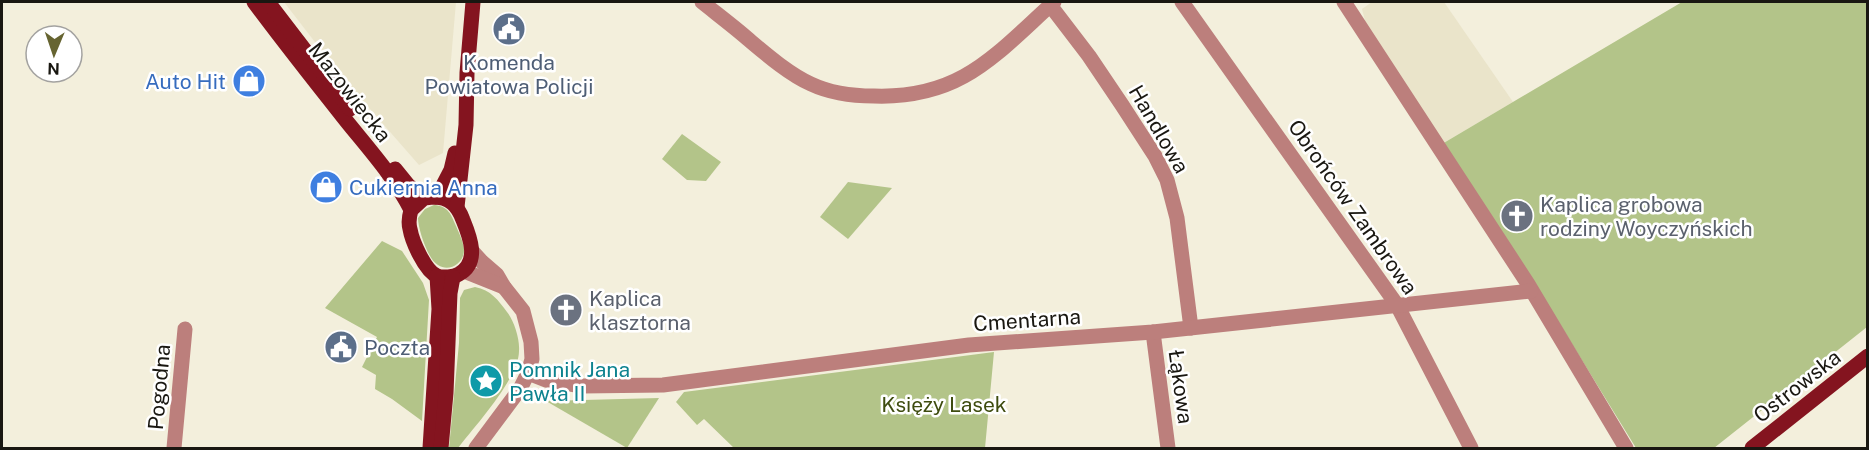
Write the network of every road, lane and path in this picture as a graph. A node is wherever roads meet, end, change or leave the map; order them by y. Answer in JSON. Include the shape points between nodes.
{"nodes":[{"id":1,"x":254,"y":2,"type":"edge"},
{"id":2,"x":268,"y":2,"type":"edge"},
{"id":3,"x":473,"y":2,"type":"edge"},
{"id":4,"x":702,"y":2,"type":"edge"},
{"id":5,"x":1182,"y":2,"type":"edge"},
{"id":6,"x":1052,"y":3,"type":"edge"},
{"id":7,"x":1351,"y":4,"type":"edge"},
{"id":8,"x":467,"y":73,"type":"junction"},
{"id":9,"x":431,"y":197,"type":"junction"},
{"id":10,"x":457,"y":207,"type":"junction"},
{"id":11,"x":411,"y":210,"type":"junction"},
{"id":12,"x":472,"y":251,"type":"junction"},
{"id":13,"x":459,"y":274,"type":"junction"},
{"id":14,"x":437,"y":276,"type":"junction"},
{"id":15,"x":504,"y":287,"type":"junction"},
{"id":16,"x":1531,"y":291,"type":"junction"},
{"id":17,"x":1397,"y":305,"type":"junction"},
{"id":18,"x":1191,"y":328,"type":"junction"},
{"id":19,"x":185,"y":329,"type":"dead end"},
{"id":20,"x":1153,"y":332,"type":"junction"},
{"id":21,"x":1868,"y":356,"type":"edge"},
{"id":22,"x":528,"y":373,"type":"junction"},
{"id":23,"x":174,"y":448,"type":"edge"},
{"id":24,"x":430,"y":448,"type":"edge"},
{"id":25,"x":441,"y":448,"type":"edge"},
{"id":26,"x":476,"y":448,"type":"edge"},
{"id":27,"x":1168,"y":448,"type":"edge"},
{"id":28,"x":1471,"y":448,"type":"edge"},
{"id":29,"x":1626,"y":448,"type":"edge"},
{"id":30,"x":1752,"y":448,"type":"edge"}],
"edges":[{"from":1,"to":11,"type":"main road","name":"Mazowiecka"},
{"from":2,"to":9,"type":"main road","name":"Mazowiecka","via":[[397,172]]},
{"from":3,"to":8,"type":"main road"},
{"from":4,"to":6,"type":"street","via":[[775,61],[812,84],[854,96],[896,97],[952,83],[980,67]]},
{"from":5,"to":17,"type":"street","name":"Obrońców Zambrowa"},
{"from":6,"to":18,"type":"street","name":"Handlowa","via":[[1116,95],[1167,180],[1178,218]]},
{"from":7,"to":16,"type":"street"},
{"from":8,"to":9,"type":"main road","via":[[455,156],[448,178]]},
{"from":8,"to":10,"type":"main road"},
{"from":9,"to":10,"type":"main road"},
{"from":9,"to":11,"type":"main road"},
{"from":10,"to":12,"type":"main road"},
{"from":11,"to":14,"type":"main road","via":[[410,229],[424,263]]},
{"from":12,"to":13,"type":"main road","via":[[471,259]]},
{"from":12,"to":15,"type":"street"},
{"from":13,"to":14,"type":"main road"},
{"from":13,"to":15,"type":"street"},
{"from":13,"to":25,"type":"main road","via":[[450,293]]},
{"from":14,"to":24,"type":"main road","via":[[439,309]]},
{"from":15,"to":22,"type":"street","via":[[523,311],[528,326]]},
{"from":16,"to":17,"type":"street","name":"Cmentarna"},
{"from":16,"to":29,"type":"street"},
{"from":17,"to":18,"type":"street","name":"Cmentarna"},
{"from":17,"to":28,"type":"street","name":"Obrońców Zambrowa"},
{"from":18,"to":20,"type":"street","name":"Cmentarna"},
{"from":19,"to":23,"type":"street","name":"Pogodna"},
{"from":20,"to":22,"type":"street","name":"Cmentarna","via":[[969,345],[663,385],[582,386]]},
{"from":20,"to":27,"type":"street","name":"Łąkowa"},
{"from":21,"to":30,"type":"main road","name":"Ostrowska"},
{"from":22,"to":26,"type":"street"}]}
